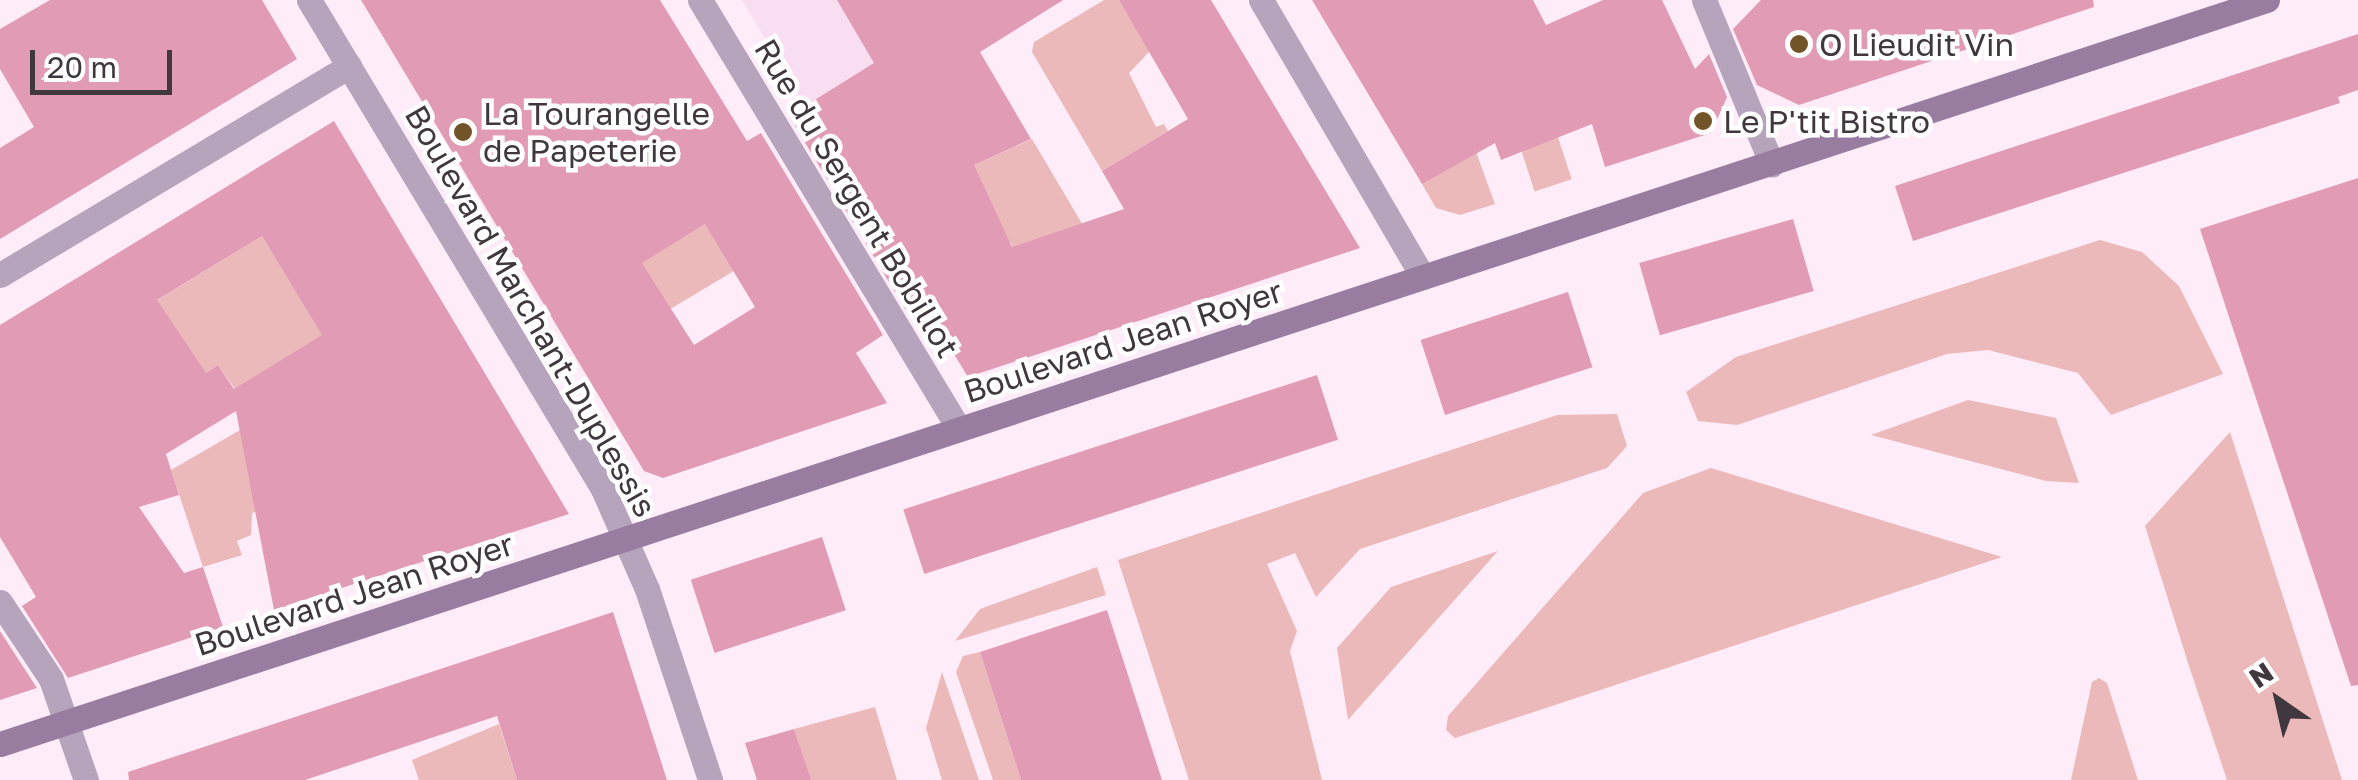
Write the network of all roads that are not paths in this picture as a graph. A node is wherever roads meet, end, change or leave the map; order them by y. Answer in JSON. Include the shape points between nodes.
{"nodes":[{"id":1,"x":309,"y":0,"type":"edge"},
{"id":2,"x":700,"y":0,"type":"edge"},
{"id":3,"x":1261,"y":0,"type":"edge"},
{"id":4,"x":2266,"y":0,"type":"edge"},
{"id":5,"x":1715,"y":5,"type":"edge"},
{"id":6,"x":349,"y":66,"type":"junction"},
{"id":7,"x":1772,"y":164,"type":"junction"},
{"id":8,"x":0,"y":275,"type":"edge"},
{"id":9,"x":1423,"y":277,"type":"junction"},
{"id":10,"x":959,"y":430,"type":"junction"},
{"id":11,"x":627,"y":538,"type":"junction"},
{"id":12,"x":0,"y":602,"type":"edge"},
{"id":13,"x":69,"y":721,"type":"junction"},
{"id":14,"x":0,"y":744,"type":"edge"},
{"id":15,"x":86,"y":780,"type":"edge"},
{"id":16,"x":710,"y":780,"type":"edge"}],
"edges":[{"from":1,"to":6,"type":"street","name":"Boulevard Marchant-Duplessis"},
{"from":2,"to":10,"type":"street","name":"Rue du Sergent Bobillot"},
{"from":3,"to":9,"type":"street"},
{"from":4,"to":7,"type":"street","name":"Boulevard Jean Royer"},
{"from":5,"to":7,"type":"street"},
{"from":6,"to":8,"type":"street"},
{"from":6,"to":11,"type":"street","name":"Boulevard Marchant-Duplessis"},
{"from":7,"to":9,"type":"street","name":"Boulevard Jean Royer"},
{"from":9,"to":10,"type":"street","name":"Boulevard Jean Royer"},
{"from":10,"to":11,"type":"street","name":"Boulevard Jean Royer"},
{"from":11,"to":13,"type":"street","name":"Boulevard Jean Royer"},
{"from":11,"to":16,"type":"street","name":"Boulevard Marchant-Duplessis"},
{"from":12,"to":13,"type":"street","via":[[41,660]]},
{"from":13,"to":14,"type":"street","name":"Boulevard Jean Royer"},
{"from":13,"to":15,"type":"street"}]}
